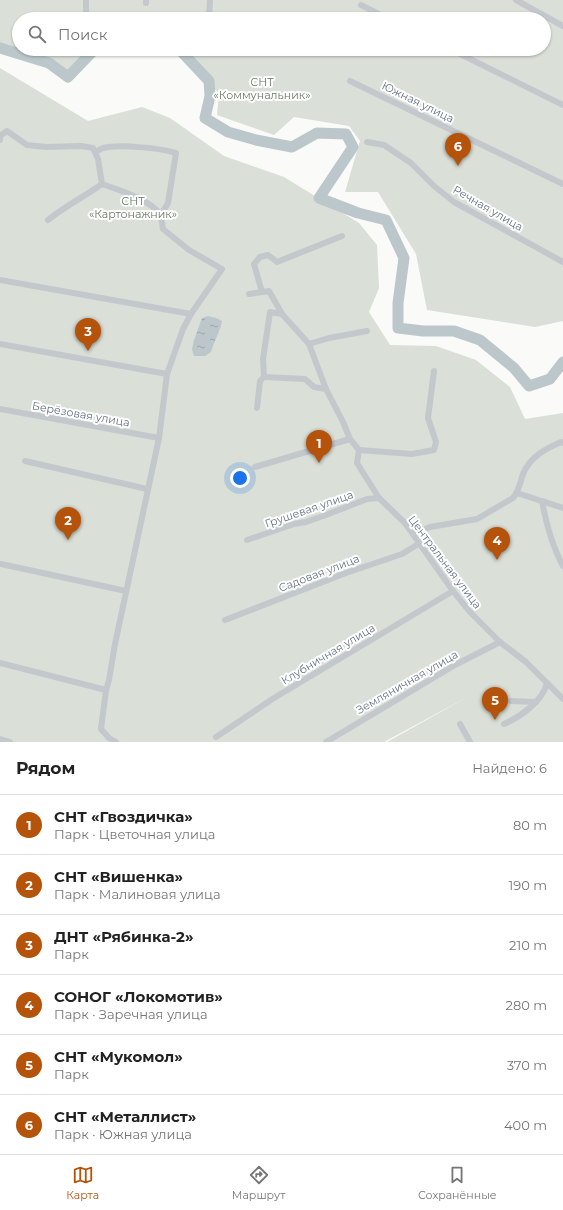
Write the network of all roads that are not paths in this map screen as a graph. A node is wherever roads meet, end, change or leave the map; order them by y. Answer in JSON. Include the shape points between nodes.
{"nodes":[{"id":1,"x":86,"y":0,"type":"edge"},
{"id":2,"x":210,"y":0,"type":"edge"},
{"id":3,"x":516,"y":0,"type":"edge"},
{"id":4,"x":361,"y":5,"type":"dead end"},
{"id":5,"x":86,"y":12,"type":"edge"},
{"id":6,"x":209,"y":12,"type":"edge"},
{"id":7,"x":375,"y":12,"type":"edge"},
{"id":8,"x":538,"y":12,"type":"edge"},
{"id":9,"x":551,"y":19,"type":"edge"},
{"id":10,"x":563,"y":26,"type":"edge"},
{"id":11,"x":464,"y":56,"type":"edge"},
{"id":12,"x":350,"y":81,"type":"dead end"},
{"id":13,"x":563,"y":105,"type":"edge"},
{"id":14,"x":0,"y":140,"type":"edge"},
{"id":15,"x":367,"y":142,"type":"dead end"},
{"id":16,"x":95,"y":152,"type":"junction"},
{"id":17,"x":102,"y":184,"type":"junction"},
{"id":18,"x":563,"y":184,"type":"edge"},
{"id":19,"x":160,"y":215,"type":"junction"},
{"id":20,"x":48,"y":220,"type":"dead end"},
{"id":21,"x":342,"y":236,"type":"dead end"},
{"id":22,"x":563,"y":262,"type":"edge"},
{"id":23,"x":0,"y":280,"type":"edge"},
{"id":24,"x":262,"y":292,"type":"junction"},
{"id":25,"x":249,"y":294,"type":"dead end"},
{"id":26,"x":191,"y":314,"type":"junction"},
{"id":27,"x":282,"y":314,"type":"junction"},
{"id":28,"x":367,"y":330,"type":"dead end"},
{"id":29,"x":0,"y":344,"type":"edge"},
{"id":30,"x":309,"y":344,"type":"junction"},
{"id":31,"x":434,"y":371,"type":"dead end"},
{"id":32,"x":167,"y":374,"type":"junction"},
{"id":33,"x":264,"y":377,"type":"junction"},
{"id":34,"x":326,"y":389,"type":"junction"},
{"id":35,"x":256,"y":408,"type":"dead end"},
{"id":36,"x":0,"y":409,"type":"edge"},
{"id":37,"x":159,"y":438,"type":"junction"},
{"id":38,"x":350,"y":439,"type":"junction"},
{"id":39,"x":562,"y":442,"type":"edge"},
{"id":40,"x":359,"y":450,"type":"junction"},
{"id":41,"x":25,"y":461,"type":"dead end"},
{"id":42,"x":255,"y":467,"type":"dead end"},
{"id":43,"x":147,"y":489,"type":"junction"},
{"id":44,"x":517,"y":493,"type":"junction"},
{"id":45,"x":379,"y":498,"type":"junction"},
{"id":46,"x":542,"y":501,"type":"junction"},
{"id":47,"x":563,"y":508,"type":"edge"},
{"id":48,"x":413,"y":534,"type":"junction"},
{"id":49,"x":247,"y":540,"type":"dead end"},
{"id":50,"x":420,"y":544,"type":"junction"},
{"id":51,"x":1,"y":564,"type":"dead end"},
{"id":52,"x":563,"y":566,"type":"edge"},
{"id":53,"x":126,"y":591,"type":"junction"},
{"id":54,"x":452,"y":591,"type":"junction"},
{"id":55,"x":225,"y":620,"type":"dead end"},
{"id":56,"x":500,"y":642,"type":"junction"},
{"id":57,"x":0,"y":663,"type":"edge"},
{"id":58,"x":548,"y":683,"type":"junction"},
{"id":59,"x":106,"y":690,"type":"junction"},
{"id":60,"x":563,"y":699,"type":"edge"},
{"id":61,"x":511,"y":701,"type":"dead end"},
{"id":62,"x":536,"y":702,"type":"junction"},
{"id":63,"x":460,"y":724,"type":"dead end"},
{"id":64,"x":504,"y":724,"type":"dead end"},
{"id":65,"x":216,"y":737,"type":"dead end"},
{"id":66,"x":0,"y":739,"type":"edge"},
{"id":67,"x":107,"y":740,"type":"edge"},
{"id":68,"x":10,"y":742,"type":"edge"},
{"id":69,"x":116,"y":742,"type":"edge"},
{"id":70,"x":326,"y":742,"type":"edge"},
{"id":71,"x":470,"y":742,"type":"edge"}],
"edges":[{"from":1,"to":5,"type":"street"},
{"from":2,"to":6,"type":"street"},
{"from":3,"to":8,"type":"street"},
{"from":4,"to":7,"type":"street"},
{"from":9,"to":10,"type":"street"},
{"from":11,"to":13,"type":"street"},
{"from":12,"to":18,"type":"street","name":"Южная улица"},
{"from":14,"to":16,"type":"street","via":[[0,136],[7,131],[27,145],[81,146],[93,148]]},
{"from":15,"to":22,"type":"street","name":"Речная улица","via":[[384,145],[412,163],[454,202]]},
{"from":16,"to":17,"type":"street"},
{"from":16,"to":19,"type":"street","via":[[102,148],[120,146],[176,153],[168,203]]},
{"from":17,"to":19,"type":"street","via":[[131,194],[151,206]]},
{"from":17,"to":20,"type":"street"},
{"from":19,"to":26,"type":"street","via":[[163,229],[188,250],[222,269]]},
{"from":21,"to":24,"type":"street","via":[[277,262],[268,255],[260,257],[254,264]]},
{"from":23,"to":26,"type":"street"},
{"from":24,"to":25,"type":"street"},
{"from":24,"to":27,"type":"street","via":[[269,291]]},
{"from":26,"to":32,"type":"street","via":[[183,328]]},
{"from":27,"to":30,"type":"street"},
{"from":27,"to":33,"type":"street","via":[[270,312],[263,360]]},
{"from":28,"to":30,"type":"street"},
{"from":29,"to":32,"type":"street"},
{"from":30,"to":34,"type":"street"},
{"from":31,"to":40,"type":"street","via":[[428,418],[436,442],[434,450],[412,454]]},
{"from":32,"to":37,"type":"street"},
{"from":33,"to":34,"type":"street","via":[[305,379],[314,387]]},
{"from":33,"to":35,"type":"street","via":[[260,381]]},
{"from":34,"to":38,"type":"street"},
{"from":36,"to":37,"type":"street","name":"Берёзовая улица"},
{"from":37,"to":43,"type":"street"},
{"from":38,"to":40,"type":"street"},
{"from":38,"to":42,"type":"street"},
{"from":39,"to":44,"type":"street","via":[[546,448],[528,464]]},
{"from":40,"to":45,"type":"street","name":"Центральная улица","via":[[357,463]]},
{"from":41,"to":43,"type":"street"},
{"from":43,"to":53,"type":"street"},
{"from":44,"to":46,"type":"street"},
{"from":44,"to":48,"type":"street","via":[[513,498],[477,519],[430,527]]},
{"from":45,"to":48,"type":"street","name":"Центральная улица"},
{"from":45,"to":49,"type":"street","name":"Грушевая улица","via":[[367,499]]},
{"from":46,"to":47,"type":"street"},
{"from":46,"to":52,"type":"street","via":[[546,523]]},
{"from":48,"to":50,"type":"street","name":"Центральная улица"},
{"from":50,"to":54,"type":"street","name":"Центральная улица"},
{"from":50,"to":55,"type":"street","name":"Садовая улица","via":[[402,554]]},
{"from":51,"to":53,"type":"street"},
{"from":53,"to":59,"type":"street"},
{"from":54,"to":56,"type":"street","name":"Центральная улица"},
{"from":54,"to":65,"type":"street","name":"Клубничная улица","via":[[274,698]]},
{"from":56,"to":58,"type":"street","name":"Центральная улица"},
{"from":56,"to":70,"type":"street","name":"Земляничная улица","via":[[455,665]]},
{"from":57,"to":59,"type":"street"},
{"from":58,"to":60,"type":"street","name":"Центральная улица"},
{"from":58,"to":62,"type":"street","via":[[541,698]]},
{"from":59,"to":67,"type":"street","via":[[101,729]]},
{"from":61,"to":62,"type":"street"},
{"from":62,"to":64,"type":"street","via":[[515,719]]},
{"from":63,"to":71,"type":"street"},
{"from":66,"to":68,"type":"street"},
{"from":67,"to":69,"type":"street"}]}
